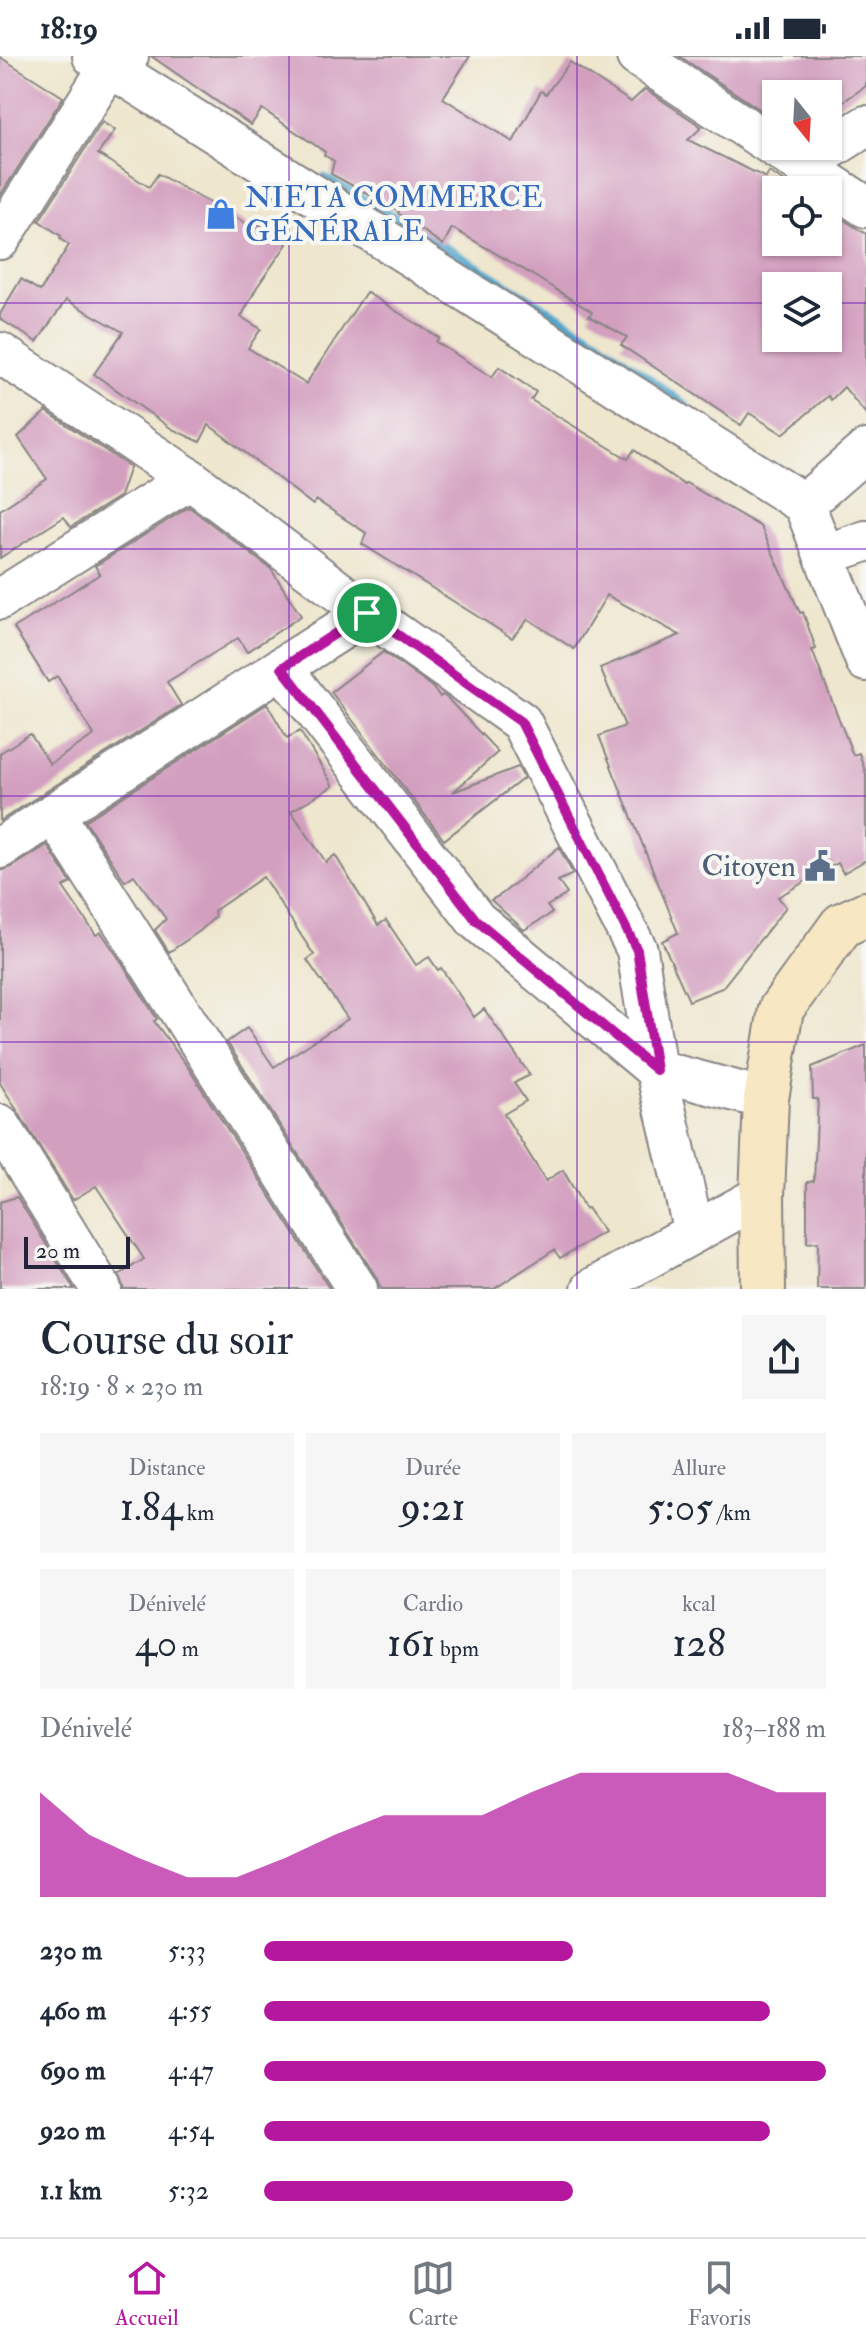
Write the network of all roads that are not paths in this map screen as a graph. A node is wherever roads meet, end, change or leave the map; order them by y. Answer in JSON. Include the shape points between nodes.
{"nodes":[{"id":1,"x":637,"y":56,"type":"edge"},
{"id":2,"x":110,"y":59,"type":"edge"},
{"id":3,"x":866,"y":126,"type":"edge"},
{"id":4,"x":803,"y":166,"type":"junction"},
{"id":5,"x":866,"y":207,"type":"edge"},
{"id":6,"x":0,"y":239,"type":"edge"},
{"id":7,"x":0,"y":353,"type":"edge"},
{"id":8,"x":866,"y":450,"type":"edge"},
{"id":9,"x":190,"y":479,"type":"junction"},
{"id":10,"x":804,"y":504,"type":"junction"},
{"id":11,"x":866,"y":541,"type":"edge"},
{"id":12,"x":824,"y":555,"type":"junction"},
{"id":13,"x":0,"y":599,"type":"edge"},
{"id":14,"x":367,"y":613,"type":"junction"},
{"id":15,"x":866,"y":661,"type":"edge"},
{"id":16,"x":282,"y":668,"type":"junction"},
{"id":17,"x":54,"y":814,"type":"junction"},
{"id":18,"x":0,"y":848,"type":"edge"},
{"id":19,"x":866,"y":914,"type":"edge"},
{"id":20,"x":656,"y":1070,"type":"junction"},
{"id":21,"x":766,"y":1099,"type":"junction"},
{"id":22,"x":0,"y":1125,"type":"edge"},
{"id":23,"x":762,"y":1195,"type":"junction"},
{"id":24,"x":694,"y":1232,"type":"junction"},
{"id":25,"x":101,"y":1289,"type":"edge"},
{"id":26,"x":357,"y":1289,"type":"edge"},
{"id":27,"x":592,"y":1289,"type":"edge"},
{"id":28,"x":763,"y":1289,"type":"edge"}],
"edges":[{"from":1,"to":4,"type":"street"},
{"from":2,"to":6,"type":"street"},
{"from":2,"to":10,"type":"street"},
{"from":3,"to":4,"type":"street"},
{"from":4,"to":5,"type":"street"},
{"from":7,"to":9,"type":"street"},
{"from":8,"to":10,"type":"street"},
{"from":9,"to":13,"type":"street"},
{"from":9,"to":14,"type":"street"},
{"from":10,"to":12,"type":"street"},
{"from":11,"to":12,"type":"street"},
{"from":12,"to":15,"type":"street"},
{"from":14,"to":16,"type":"street"},
{"from":14,"to":20,"type":"street","via":[[521,722],[637,950]]},
{"from":16,"to":17,"type":"street"},
{"from":16,"to":20,"type":"street","via":[[476,920]]},
{"from":17,"to":18,"type":"street"},
{"from":17,"to":26,"type":"street"},
{"from":19,"to":21,"type":"main road","via":[[842,925],[781,1009]]},
{"from":20,"to":21,"type":"street"},
{"from":20,"to":24,"type":"street"},
{"from":21,"to":23,"type":"main road"},
{"from":22,"to":25,"type":"street"},
{"from":23,"to":24,"type":"street"},
{"from":23,"to":28,"type":"main road"},
{"from":24,"to":27,"type":"street"}]}
